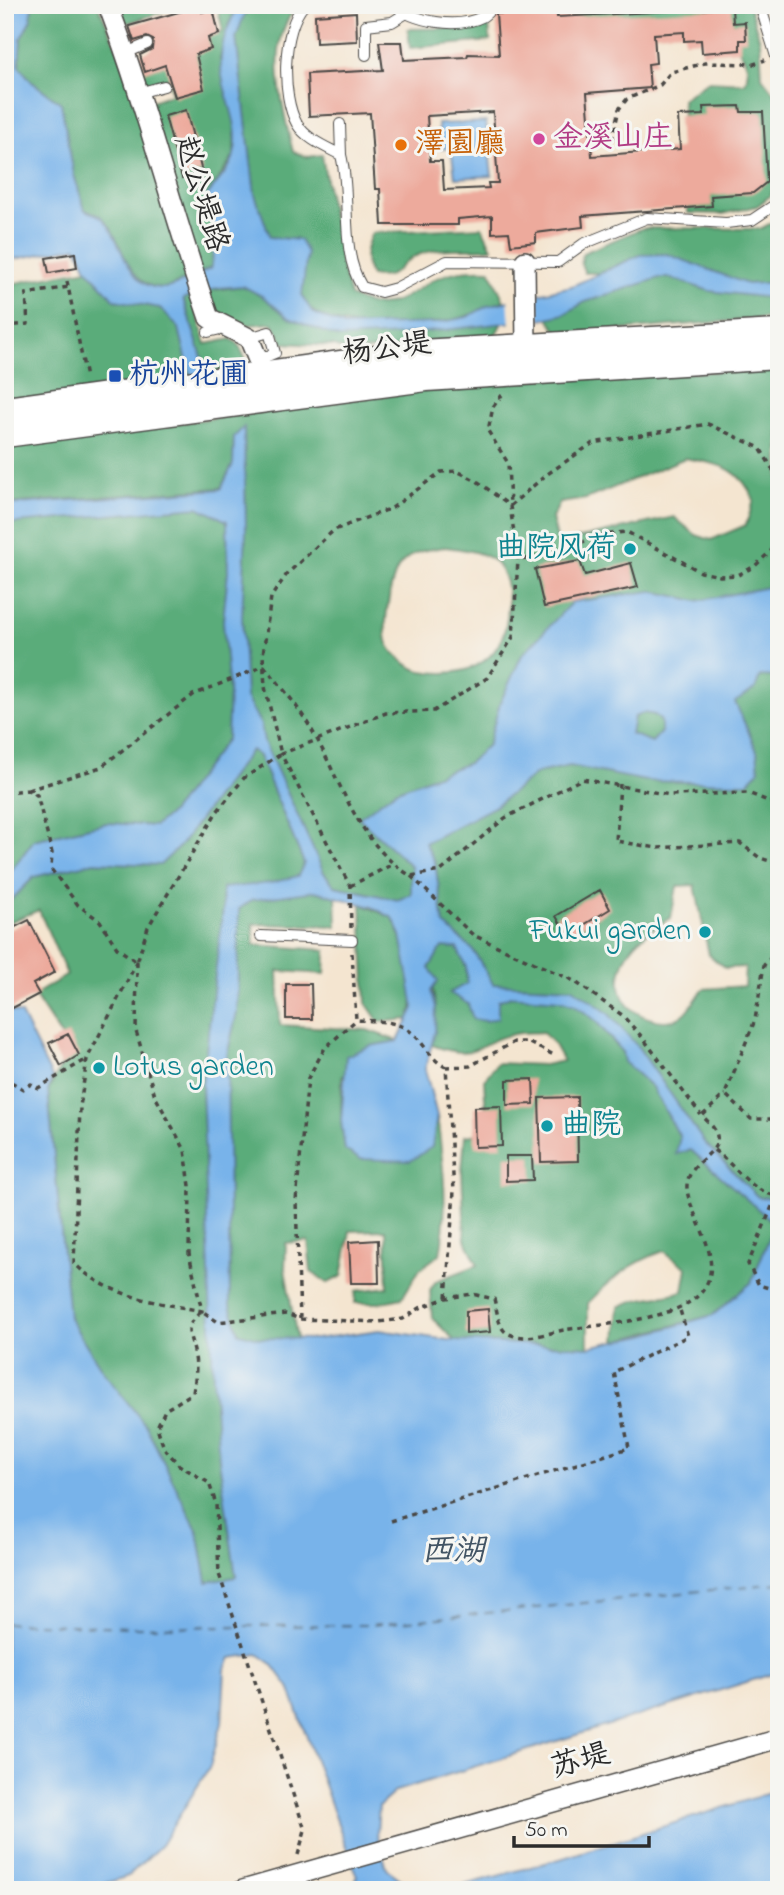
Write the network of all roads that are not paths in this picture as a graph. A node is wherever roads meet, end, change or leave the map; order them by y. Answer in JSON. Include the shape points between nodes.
{"nodes":[{"id":1,"x":107,"y":5,"type":"edge"},
{"id":2,"x":304,"y":5,"type":"edge"},
{"id":3,"x":395,"y":5,"type":"edge"},
{"id":4,"x":494,"y":5,"type":"edge"},
{"id":5,"x":760,"y":5,"type":"edge"},
{"id":6,"x":405,"y":14,"type":"junction"},
{"id":7,"x":147,"y":44,"type":"dead end"},
{"id":8,"x":126,"y":53,"type":"junction"},
{"id":9,"x":366,"y":55,"type":"dead end"},
{"id":10,"x":776,"y":62,"type":"edge"},
{"id":11,"x":164,"y":86,"type":"dead end"},
{"id":12,"x":138,"y":93,"type":"junction"},
{"id":13,"x":340,"y":124,"type":"dead end"},
{"id":14,"x":341,"y":155,"type":"junction"},
{"id":15,"x":779,"y":202,"type":"edge"},
{"id":16,"x":525,"y":261,"type":"junction"},
{"id":17,"x":229,"y":328,"type":"junction"},
{"id":18,"x":208,"y":332,"type":"dead end"},
{"id":19,"x":779,"y":334,"type":"edge"},
{"id":20,"x":526,"y":336,"type":"junction"},
{"id":21,"x":779,"y":355,"type":"edge"},
{"id":22,"x":262,"y":368,"type":"junction"},
{"id":23,"x":5,"y":411,"type":"edge"},
{"id":24,"x":5,"y":433,"type":"edge"},
{"id":25,"x":261,"y":936,"type":"dead end"},
{"id":26,"x":352,"y":940,"type":"road end"},
{"id":27,"x":779,"y":1738,"type":"edge"},
{"id":28,"x":243,"y":1890,"type":"edge"}],
"edges":[{"from":1,"to":8,"type":"street","name":"赵公堤路"},
{"from":2,"to":14,"type":"lane","via":[[295,16],[286,49],[296,122],[305,135]]},
{"from":3,"to":6,"type":"lane"},
{"from":4,"to":6,"type":"lane","via":[[482,17],[465,21]]},
{"from":5,"to":10,"type":"lane"},
{"from":6,"to":9,"type":"lane","via":[[392,22],[366,25]]},
{"from":7,"to":8,"type":"lane"},
{"from":8,"to":12,"type":"street","name":"赵公堤路"},
{"from":11,"to":12,"type":"lane"},
{"from":12,"to":17,"type":"street","name":"赵公堤路","via":[[209,318]]},
{"from":13,"to":14,"type":"lane"},
{"from":14,"to":16,"type":"lane","via":[[351,270],[362,287],[381,292],[396,288],[447,261]]},
{"from":15,"to":16,"type":"lane","via":[[752,220],[647,218],[583,244],[558,262]]},
{"from":16,"to":20,"type":"street"},
{"from":17,"to":18,"type":"lane"},
{"from":17,"to":22,"type":"street","name":"赵公堤路","via":[[249,338]]},
{"from":19,"to":20,"type":"main road","name":"杨公堤"},
{"from":20,"to":22,"type":"main road","name":"杨公堤","via":[[420,354]]},
{"from":21,"to":24,"type":"main road","name":"杨公堤","via":[[426,377]]},
{"from":22,"to":23,"type":"main road","name":"杨公堤"},
{"from":25,"to":26,"type":"lane"},
{"from":27,"to":28,"type":"street","name":"苏堤"}]}
